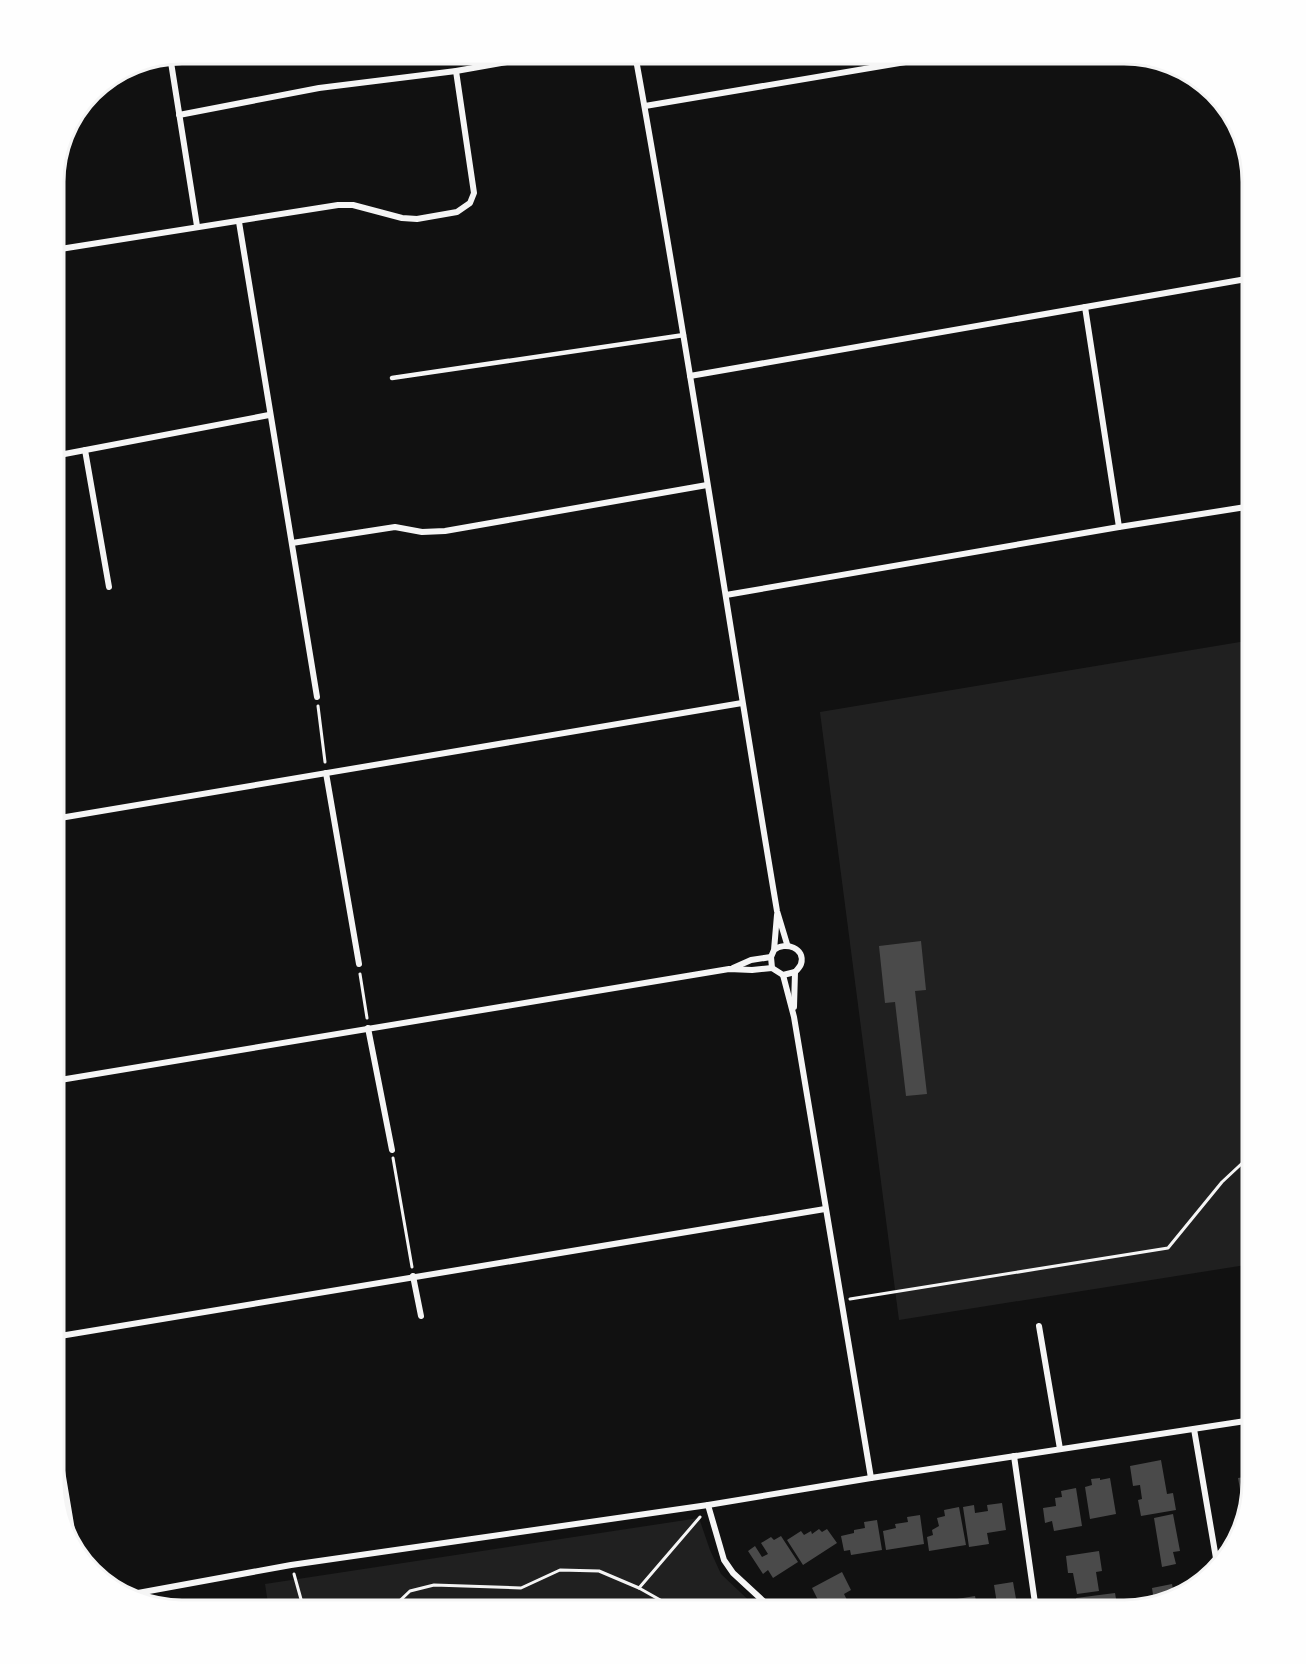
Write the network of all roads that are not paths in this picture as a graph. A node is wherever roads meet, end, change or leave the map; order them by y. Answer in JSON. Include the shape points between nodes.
{"nodes":[{"id":1,"x":494,"y":64,"type":"edge"},
{"id":2,"x":637,"y":64,"type":"edge"},
{"id":3,"x":171,"y":65,"type":"edge"},
{"id":4,"x":889,"y":65,"type":"edge"},
{"id":5,"x":456,"y":71,"type":"junction"},
{"id":6,"x":645,"y":106,"type":"junction"},
{"id":7,"x":179,"y":115,"type":"junction"},
{"id":8,"x":239,"y":222,"type":"junction"},
{"id":9,"x":197,"y":226,"type":"junction"},
{"id":10,"x":65,"y":248,"type":"edge"},
{"id":11,"x":1242,"y":280,"type":"edge"},
{"id":12,"x":1085,"y":307,"type":"junction"},
{"id":13,"x":684,"y":335,"type":"junction"},
{"id":14,"x":690,"y":376,"type":"junction"},
{"id":15,"x":392,"y":378,"type":"dead end"},
{"id":16,"x":269,"y":415,"type":"junction"},
{"id":17,"x":85,"y":450,"type":"junction"},
{"id":18,"x":65,"y":454,"type":"edge"},
{"id":19,"x":707,"y":485,"type":"junction"},
{"id":20,"x":1242,"y":508,"type":"edge"},
{"id":21,"x":1119,"y":526,"type":"junction"},
{"id":22,"x":292,"y":543,"type":"junction"},
{"id":23,"x":109,"y":587,"type":"dead end"},
{"id":24,"x":726,"y":595,"type":"junction"},
{"id":25,"x":317,"y":697,"type":"road end"},
{"id":26,"x":742,"y":704,"type":"junction"},
{"id":27,"x":326,"y":773,"type":"junction"},
{"id":28,"x":65,"y":817,"type":"edge"},
{"id":29,"x":777,"y":911,"type":"junction"},
{"id":30,"x":787,"y":944,"type":"junction"},
{"id":31,"x":772,"y":953,"type":"junction"},
{"id":32,"x":358,"y":964,"type":"road end"},
{"id":33,"x":772,"y":968,"type":"junction"},
{"id":34,"x":729,"y":969,"type":"junction"},
{"id":35,"x":795,"y":972,"type":"junction"},
{"id":36,"x":783,"y":975,"type":"junction"},
{"id":37,"x":794,"y":1017,"type":"junction"},
{"id":38,"x":368,"y":1028,"type":"junction"},
{"id":39,"x":64,"y":1079,"type":"edge"},
{"id":40,"x":392,"y":1150,"type":"road end"},
{"id":41,"x":825,"y":1209,"type":"junction"},
{"id":42,"x":413,"y":1276,"type":"junction"},
{"id":43,"x":421,"y":1316,"type":"dead end"},
{"id":44,"x":1040,"y":1326,"type":"dead end"},
{"id":45,"x":64,"y":1335,"type":"edge"},
{"id":46,"x":1242,"y":1422,"type":"edge"},
{"id":47,"x":1194,"y":1429,"type":"junction"},
{"id":48,"x":1060,"y":1449,"type":"junction"},
{"id":49,"x":1014,"y":1456,"type":"junction"},
{"id":50,"x":871,"y":1478,"type":"junction"},
{"id":51,"x":64,"y":1485,"type":"edge"},
{"id":52,"x":708,"y":1505,"type":"junction"},
{"id":53,"x":69,"y":1510,"type":"edge"},
{"id":54,"x":1215,"y":1555,"type":"edge"},
{"id":55,"x":142,"y":1592,"type":"edge"},
{"id":56,"x":762,"y":1600,"type":"edge"},
{"id":57,"x":1035,"y":1600,"type":"edge"}],
"edges":[{"from":1,"to":5,"type":"street"},
{"from":2,"to":6,"type":"street"},
{"from":3,"to":7,"type":"street"},
{"from":4,"to":6,"type":"street"},
{"from":5,"to":7,"type":"street","via":[[319,88]]},
{"from":5,"to":8,"type":"street","via":[[474,193],[470,203],[457,212],[417,219],[338,205]]},
{"from":6,"to":13,"type":"street"},
{"from":7,"to":9,"type":"street"},
{"from":8,"to":9,"type":"street"},
{"from":8,"to":16,"type":"street"},
{"from":9,"to":10,"type":"street"},
{"from":11,"to":12,"type":"street"},
{"from":12,"to":14,"type":"street"},
{"from":12,"to":21,"type":"street"},
{"from":13,"to":14,"type":"street"},
{"from":13,"to":15,"type":"lane"},
{"from":14,"to":19,"type":"street"},
{"from":16,"to":17,"type":"street"},
{"from":16,"to":22,"type":"street"},
{"from":17,"to":18,"type":"street"},
{"from":17,"to":23,"type":"street"},
{"from":19,"to":22,"type":"street","via":[[445,531],[395,527]]},
{"from":19,"to":24,"type":"street"},
{"from":20,"to":21,"type":"street"},
{"from":21,"to":24,"type":"street"},
{"from":22,"to":25,"type":"street"},
{"from":24,"to":26,"type":"street"},
{"from":26,"to":27,"type":"street"},
{"from":26,"to":29,"type":"street"},
{"from":27,"to":28,"type":"street"},
{"from":27,"to":32,"type":"street"},
{"from":29,"to":30,"type":"street"},
{"from":29,"to":31,"type":"street"},
{"from":30,"to":31,"type":"street"},
{"from":30,"to":35,"type":"street","via":[[798,950],[801,957]]},
{"from":31,"to":33,"type":"street"},
{"from":31,"to":34,"type":"street"},
{"from":33,"to":34,"type":"street"},
{"from":33,"to":36,"type":"street"},
{"from":34,"to":38,"type":"street"},
{"from":35,"to":36,"type":"street"},
{"from":35,"to":37,"type":"street"},
{"from":36,"to":37,"type":"street"},
{"from":37,"to":41,"type":"street"},
{"from":38,"to":39,"type":"street"},
{"from":38,"to":40,"type":"street"},
{"from":41,"to":42,"type":"street"},
{"from":41,"to":50,"type":"street"},
{"from":42,"to":43,"type":"street"},
{"from":42,"to":45,"type":"street"},
{"from":44,"to":48,"type":"street"},
{"from":46,"to":47,"type":"street"},
{"from":47,"to":48,"type":"street"},
{"from":47,"to":54,"type":"street"},
{"from":48,"to":49,"type":"street"},
{"from":49,"to":50,"type":"street"},
{"from":49,"to":57,"type":"street"},
{"from":50,"to":52,"type":"street"},
{"from":51,"to":53,"type":"street"},
{"from":52,"to":55,"type":"street","via":[[291,1565]]},
{"from":52,"to":56,"type":"street","via":[[724,1560]]}]}
